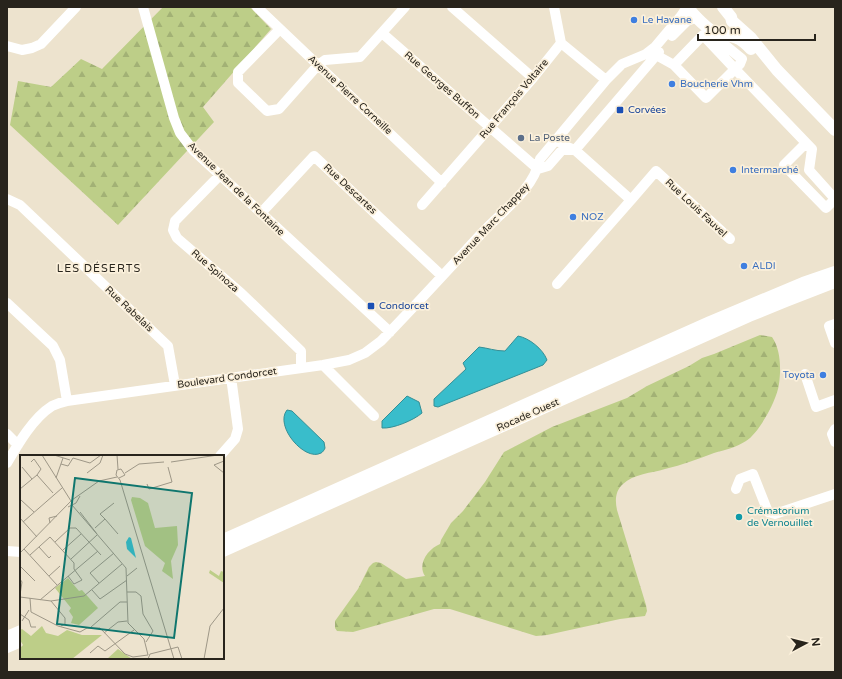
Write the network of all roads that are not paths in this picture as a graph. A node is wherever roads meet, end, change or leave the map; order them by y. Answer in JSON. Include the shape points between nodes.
{"nodes":[{"id":1,"x":76,"y":7,"type":"edge"},
{"id":2,"x":143,"y":7,"type":"edge"},
{"id":3,"x":257,"y":7,"type":"edge"},
{"id":4,"x":405,"y":7,"type":"edge"},
{"id":5,"x":452,"y":7,"type":"edge"},
{"id":6,"x":554,"y":7,"type":"edge"},
{"id":7,"x":687,"y":7,"type":"edge"},
{"id":8,"x":722,"y":7,"type":"edge"},
{"id":9,"x":697,"y":17,"type":"junction"},
{"id":10,"x":732,"y":21,"type":"junction"},
{"id":11,"x":280,"y":29,"type":"junction"},
{"id":12,"x":714,"y":32,"type":"junction"},
{"id":13,"x":382,"y":33,"type":"junction"},
{"id":14,"x":726,"y":34,"type":"junction"},
{"id":15,"x":561,"y":43,"type":"junction"},
{"id":16,"x":7,"y":46,"type":"edge"},
{"id":17,"x":647,"y":56,"type":"junction"},
{"id":18,"x":318,"y":65,"type":"junction"},
{"id":19,"x":674,"y":65,"type":"junction"},
{"id":20,"x":646,"y":68,"type":"junction"},
{"id":21,"x":735,"y":69,"type":"junction"},
{"id":22,"x":777,"y":70,"type":"junction"},
{"id":23,"x":533,"y":78,"type":"junction"},
{"id":24,"x":606,"y":80,"type":"junction"},
{"id":25,"x":490,"y":127,"type":"junction"},
{"id":26,"x":835,"y":130,"type":"edge"},
{"id":27,"x":556,"y":139,"type":"junction"},
{"id":28,"x":806,"y":142,"type":"junction"},
{"id":29,"x":575,"y":150,"type":"junction"},
{"id":30,"x":538,"y":169,"type":"junction"},
{"id":31,"x":220,"y":175,"type":"junction"},
{"id":32,"x":442,"y":183,"type":"junction"},
{"id":33,"x":7,"y":199,"type":"edge"},
{"id":34,"x":835,"y":199,"type":"edge"},
{"id":35,"x":630,"y":200,"type":"junction"},
{"id":36,"x":422,"y":205,"type":"dead end"},
{"id":37,"x":261,"y":213,"type":"junction"},
{"id":38,"x":730,"y":239,"type":"dead end"},
{"id":39,"x":835,"y":272,"type":"edge"},
{"id":40,"x":442,"y":276,"type":"junction"},
{"id":41,"x":835,"y":282,"type":"edge"},
{"id":42,"x":557,"y":284,"type":"dead end"},
{"id":43,"x":7,"y":303,"type":"edge"},
{"id":44,"x":835,"y":324,"type":"edge"},
{"id":45,"x":390,"y":332,"type":"junction"},
{"id":46,"x":834,"y":339,"type":"edge"},
{"id":47,"x":323,"y":365,"type":"junction"},
{"id":48,"x":301,"y":367,"type":"junction"},
{"id":49,"x":805,"y":374,"type":"dead end"},
{"id":50,"x":231,"y":378,"type":"junction"},
{"id":51,"x":175,"y":385,"type":"junction"},
{"id":52,"x":835,"y":400,"type":"edge"},
{"id":53,"x":67,"y":401,"type":"junction"},
{"id":54,"x":374,"y":416,"type":"dead end"},
{"id":55,"x":835,"y":429,"type":"edge"},
{"id":56,"x":7,"y":434,"type":"edge"},
{"id":57,"x":835,"y":442,"type":"edge"},
{"id":58,"x":18,"y":445,"type":"junction"},
{"id":59,"x":221,"y":455,"type":"edge"},
{"id":60,"x":7,"y":463,"type":"edge"},
{"id":61,"x":736,"y":488,"type":"dead end"},
{"id":62,"x":835,"y":494,"type":"edge"},
{"id":63,"x":224,"y":540,"type":"edge"},
{"id":64,"x":7,"y":551,"type":"edge"},
{"id":65,"x":224,"y":551,"type":"edge"},
{"id":66,"x":20,"y":552,"type":"edge"},
{"id":67,"x":20,"y":631,"type":"edge"},
{"id":68,"x":7,"y":637,"type":"edge"},
{"id":69,"x":20,"y":641,"type":"edge"},
{"id":70,"x":7,"y":647,"type":"edge"}],
"edges":[{"from":1,"to":16,"type":"street","via":[[41,44],[22,50]]},
{"from":2,"to":31,"type":"street","name":"Avenue Jean de la Fontaine","via":[[180,133],[193,150]]},
{"from":3,"to":11,"type":"street","name":"Avenue Pierre Corneille"},
{"from":4,"to":13,"type":"street"},
{"from":5,"to":23,"type":"street"},
{"from":6,"to":15,"type":"street"},
{"from":7,"to":9,"type":"main road"},
{"from":7,"to":17,"type":"street","name":"Avenue Marc Chappey"},
{"from":8,"to":10,"type":"main road"},
{"from":9,"to":12,"type":"main road"},
{"from":9,"to":17,"type":"street","name":"Avenue Marc Chappey","via":[[687,22]]},
{"from":10,"to":14,"type":"main road","via":[[730,31]]},
{"from":10,"to":22,"type":"main road","via":[[751,38]]},
{"from":11,"to":18,"type":"street","name":"Avenue Pierre Corneille"},
{"from":11,"to":18,"type":"street","via":[[238,72],[238,83],[267,111],[279,109]]},
{"from":12,"to":14,"type":"main road"},
{"from":12,"to":21,"type":"street","via":[[742,59]]},
{"from":13,"to":18,"type":"street","via":[[360,57],[325,60]]},
{"from":13,"to":25,"type":"street","name":"Rue Georges Buffon"},
{"from":14,"to":22,"type":"main road","via":[[739,38]]},
{"from":15,"to":23,"type":"street","name":"Rue François Voltaire"},
{"from":15,"to":24,"type":"street"},
{"from":17,"to":19,"type":"street"},
{"from":17,"to":20,"type":"street"},
{"from":17,"to":20,"type":"street","name":"Avenue Marc Chappey"},
{"from":17,"to":24,"type":"street","name":"Avenue Marc Chappey","via":[[622,64]]},
{"from":18,"to":32,"type":"street","name":"Avenue Pierre Corneille"},
{"from":19,"to":21,"type":"street","via":[[706,98]]},
{"from":19,"to":21,"type":"street","via":[[703,35]]},
{"from":20,"to":29,"type":"street","name":"Avenue Marc Chappey"},
{"from":21,"to":28,"type":"street"},
{"from":22,"to":26,"type":"main road"},
{"from":23,"to":25,"type":"street","name":"Rue François Voltaire"},
{"from":24,"to":27,"type":"street","name":"Avenue Marc Chappey"},
{"from":25,"to":30,"type":"street","name":"Rue Georges Buffon"},
{"from":25,"to":32,"type":"street","name":"Rue François Voltaire"},
{"from":27,"to":29,"type":"street"},
{"from":27,"to":30,"type":"street","name":"Avenue Marc Chappey","via":[[540,159]]},
{"from":28,"to":34,"type":"street","via":[[812,149],[809,170]]},
{"from":28,"to":34,"type":"street","via":[[784,164],[826,208]]},
{"from":29,"to":30,"type":"street","name":"Avenue Marc Chappey","via":[[562,150],[548,166]]},
{"from":29,"to":35,"type":"street"},
{"from":30,"to":40,"type":"street","name":"Avenue Marc Chappey","via":[[532,180],[502,215]]},
{"from":31,"to":37,"type":"street","name":"Avenue Jean de la Fontaine"},
{"from":31,"to":48,"type":"street","name":"Rue Spinoza","via":[[175,221],[173,230],[177,238],[241,293],[301,351]]},
{"from":32,"to":36,"type":"street","name":"Rue François Voltaire"},
{"from":33,"to":51,"type":"street","name":"Rue Rabelais","via":[[20,206],[168,346]]},
{"from":35,"to":38,"type":"street","name":"Rue Louis Fauvel","via":[[656,171]]},
{"from":35,"to":42,"type":"street"},
{"from":37,"to":40,"type":"street","name":"Rue Descartes","via":[[314,156]]},
{"from":37,"to":45,"type":"street","name":"Avenue Jean de la Fontaine"},
{"from":39,"to":63,"type":"main road","name":"Rocade Ouest","via":[[710,322]]},
{"from":40,"to":45,"type":"street","name":"Boulevard Condorcet"},
{"from":41,"to":65,"type":"main road","name":"Rocade Ouest","via":[[749,316]]},
{"from":43,"to":53,"type":"street","via":[[54,346],[60,360]]},
{"from":44,"to":46,"type":"street","via":[[829,326]]},
{"from":45,"to":47,"type":"street","name":"Boulevard Condorcet","via":[[365,353],[349,360]]},
{"from":47,"to":48,"type":"street","name":"Boulevard Condorcet"},
{"from":47,"to":54,"type":"street"},
{"from":48,"to":50,"type":"street","name":"Boulevard Condorcet"},
{"from":49,"to":52,"type":"street","via":[[816,407]]},
{"from":50,"to":51,"type":"street","name":"Boulevard Condorcet"},
{"from":50,"to":59,"type":"street","via":[[238,429],[235,439]]},
{"from":51,"to":53,"type":"street","name":"Boulevard Condorcet"},
{"from":53,"to":58,"type":"street","name":"Boulevard Condorcet","via":[[53,405],[42,414]]},
{"from":55,"to":57,"type":"street","via":[[832,434]]},
{"from":56,"to":58,"type":"street"},
{"from":58,"to":60,"type":"street","name":"Boulevard Condorcet"},
{"from":61,"to":62,"type":"street","via":[[740,479],[753,474],[768,512],[775,514]]},
{"from":64,"to":66,"type":"street"},
{"from":67,"to":68,"type":"main road"},
{"from":69,"to":70,"type":"main road"}]}
